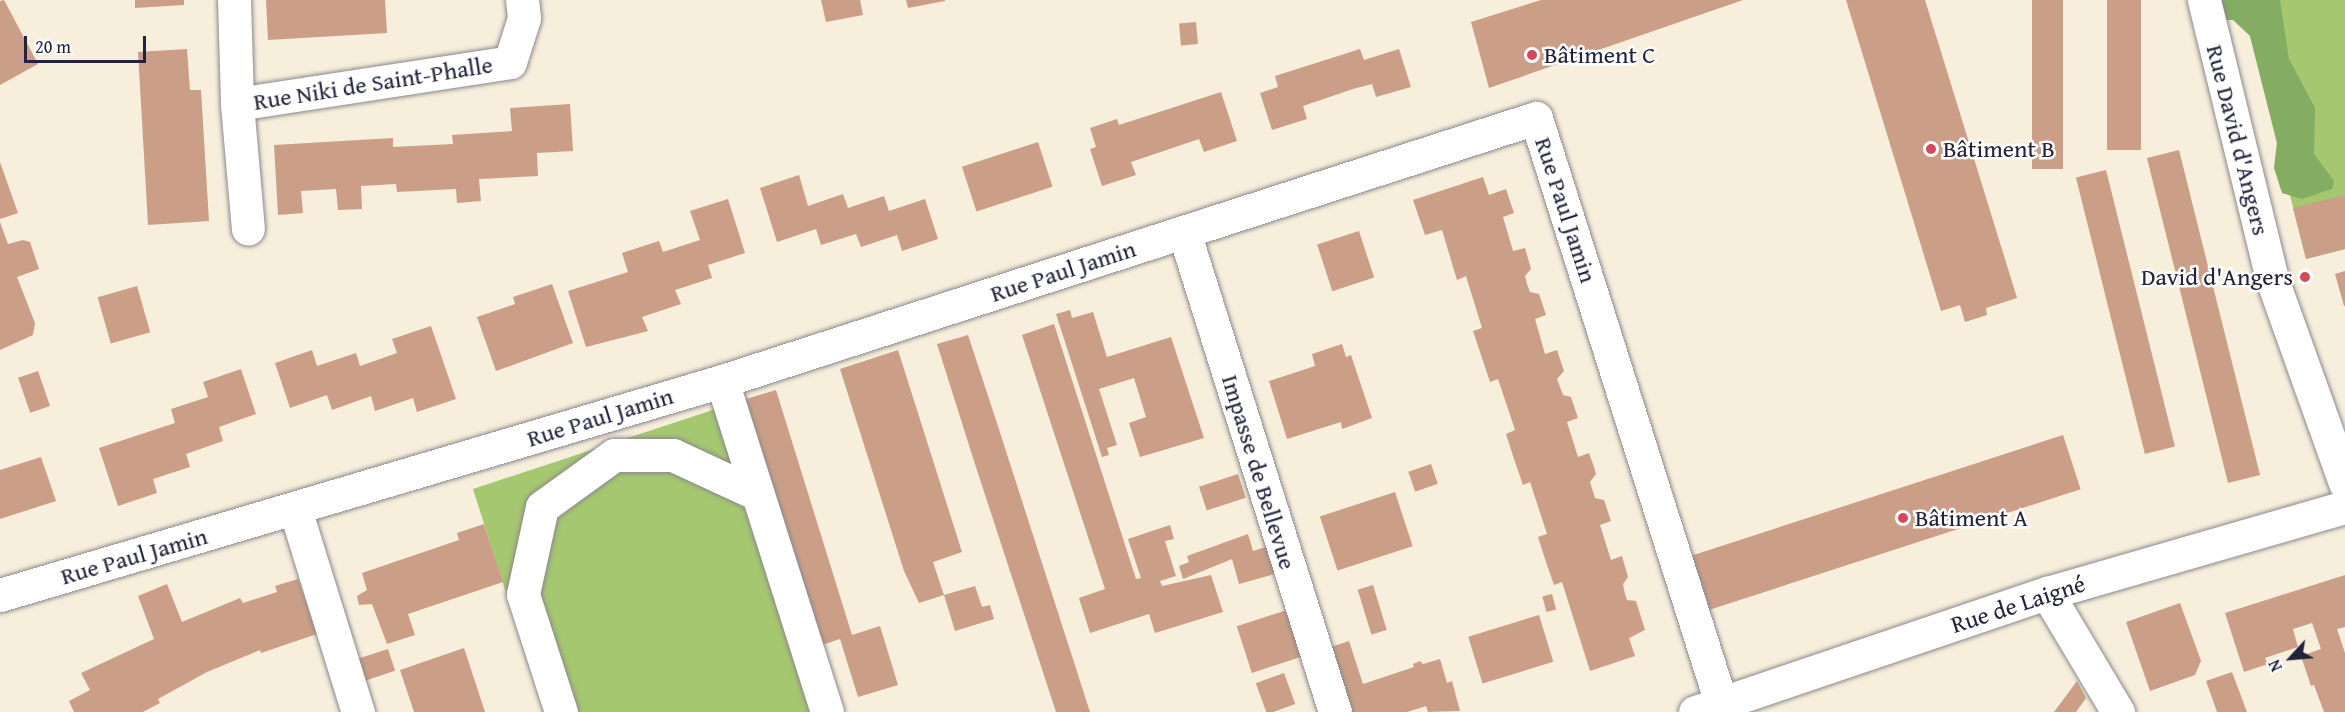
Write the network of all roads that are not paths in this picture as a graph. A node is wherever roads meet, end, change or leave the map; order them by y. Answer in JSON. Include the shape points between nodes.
{"nodes":[{"id":1,"x":234,"y":0,"type":"edge"},
{"id":2,"x":522,"y":0,"type":"edge"},
{"id":3,"x":2204,"y":0,"type":"edge"},
{"id":4,"x":237,"y":104,"type":"junction"},
{"id":5,"x":248,"y":229,"type":"dead end"},
{"id":6,"x":1184,"y":232,"type":"junction"},
{"id":7,"x":722,"y":381,"type":"junction"},
{"id":8,"x":2345,"y":483,"type":"edge"},
{"id":9,"x":757,"y":494,"type":"junction"},
{"id":10,"x":2345,"y":507,"type":"edge"},
{"id":11,"x":295,"y":509,"type":"junction"},
{"id":12,"x":2047,"y":593,"type":"junction"},
{"id":13,"x":0,"y":595,"type":"edge"},
{"id":14,"x":1708,"y":708,"type":"edge"},
{"id":15,"x":358,"y":712,"type":"edge"},
{"id":16,"x":561,"y":712,"type":"edge"},
{"id":17,"x":827,"y":712,"type":"edge"},
{"id":18,"x":1335,"y":712,"type":"edge"},
{"id":19,"x":2118,"y":712,"type":"edge"}],
"edges":[{"from":1,"to":4,"type":"street","name":"Rue Niki de Saint-Phalle"},
{"from":2,"to":4,"type":"street","name":"Rue Niki de Saint-Phalle","via":[[524,18],[510,62]]},
{"from":3,"to":8,"type":"street","name":"Rue David d'Angers","via":[[2272,279]]},
{"from":4,"to":5,"type":"street","name":"Rue Niki de Saint-Phalle"},
{"from":6,"to":7,"type":"street","name":"Rue Paul Jamin"},
{"from":6,"to":14,"type":"street","name":"Rue Paul Jamin","via":[[1536,118]]},
{"from":6,"to":18,"type":"street","name":"Impasse de Bellevue"},
{"from":7,"to":9,"type":"street"},
{"from":7,"to":11,"type":"street","name":"Rue Paul Jamin"},
{"from":9,"to":16,"type":"street","via":[[673,455],[614,454],[542,507],[523,594]]},
{"from":9,"to":17,"type":"street"},
{"from":10,"to":12,"type":"street","name":"Rue de Laigné"},
{"from":11,"to":13,"type":"street","name":"Rue Paul Jamin"},
{"from":11,"to":15,"type":"street"},
{"from":12,"to":14,"type":"street","name":"Rue de Laigné"},
{"from":12,"to":19,"type":"street"}]}
